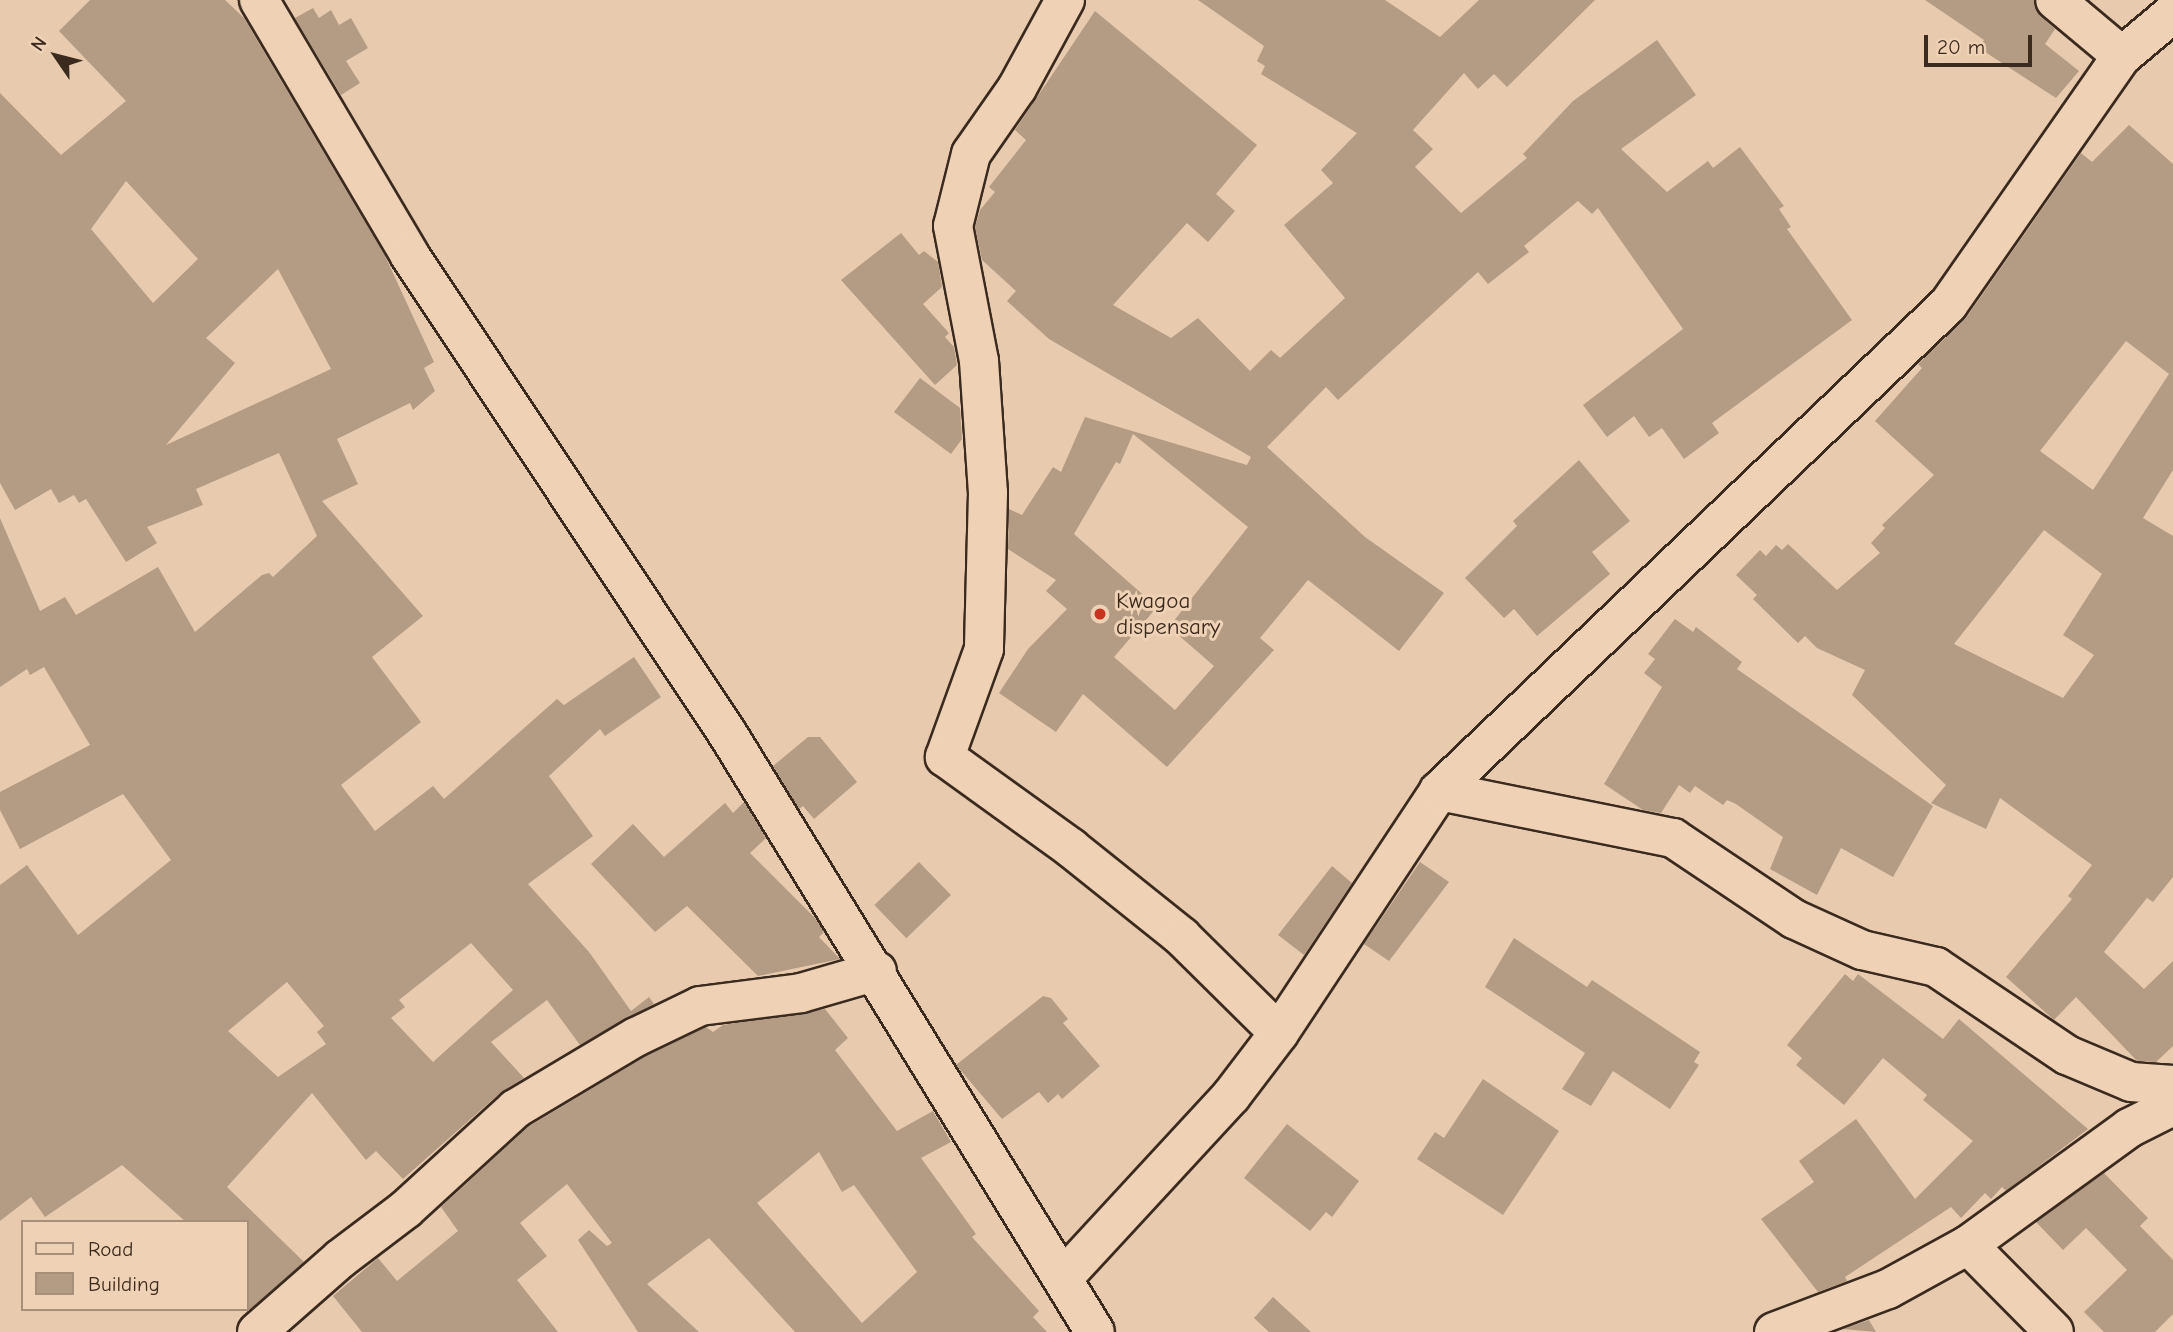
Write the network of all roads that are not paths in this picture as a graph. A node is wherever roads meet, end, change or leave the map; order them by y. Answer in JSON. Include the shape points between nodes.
{"nodes":[{"id":1,"x":259,"y":0,"type":"edge"},
{"id":2,"x":1065,"y":0,"type":"edge"},
{"id":3,"x":2055,"y":0,"type":"edge"},
{"id":4,"x":2173,"y":13,"type":"edge"},
{"id":5,"x":2122,"y":56,"type":"junction"},
{"id":6,"x":1439,"y":791,"type":"junction"},
{"id":7,"x":877,"y":971,"type":"junction"},
{"id":8,"x":1279,"y":1033,"type":"junction"},
{"id":9,"x":2173,"y":1085,"type":"edge"},
{"id":10,"x":2173,"y":1106,"type":"edge"},
{"id":11,"x":1968,"y":1244,"type":"junction"},
{"id":12,"x":1063,"y":1278,"type":"junction"},
{"id":13,"x":257,"y":1332,"type":"edge"},
{"id":14,"x":1095,"y":1332,"type":"edge"},
{"id":15,"x":1774,"y":1332,"type":"edge"},
{"id":16,"x":2054,"y":1332,"type":"edge"}],
"edges":[{"from":1,"to":7,"type":"street","via":[[410,254],[729,736]]},
{"from":2,"to":8,"type":"street","via":[[1017,88],[971,154],[953,226],[979,361],[987,506],[984,649],[945,757],[1182,937]]},
{"from":3,"to":5,"type":"street"},
{"from":4,"to":5,"type":"street"},
{"from":5,"to":6,"type":"street","via":[[1948,305]]},
{"from":6,"to":8,"type":"street"},
{"from":6,"to":9,"type":"street","via":[[1673,838],[1794,919],[1862,950],[1937,967],[2067,1055],[2131,1082]]},
{"from":7,"to":12,"type":"street"},
{"from":7,"to":13,"type":"street","via":[[802,993],[701,1006],[636,1037],[515,1109],[406,1209]]},
{"from":8,"to":12,"type":"street","via":[[1231,1096]]},
{"from":10,"to":11,"type":"street","via":[[2129,1128]]},
{"from":11,"to":15,"type":"street","via":[[1888,1289]]},
{"from":11,"to":16,"type":"street"},
{"from":12,"to":14,"type":"street"}]}
